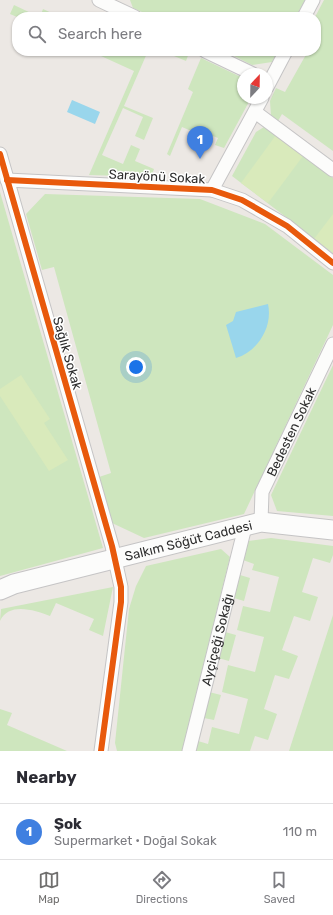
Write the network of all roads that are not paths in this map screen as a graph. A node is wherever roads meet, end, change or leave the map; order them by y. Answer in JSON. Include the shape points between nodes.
{"nodes":[{"id":1,"x":99,"y":0,"type":"edge"},
{"id":2,"x":314,"y":0,"type":"edge"},
{"id":3,"x":117,"y":4,"type":"edge"},
{"id":4,"x":128,"y":12,"type":"edge"},
{"id":5,"x":307,"y":12,"type":"edge"},
{"id":6,"x":215,"y":56,"type":"edge"},
{"id":7,"x":283,"y":56,"type":"edge"},
{"id":8,"x":240,"y":68,"type":"edge"},
{"id":9,"x":273,"y":74,"type":"edge"},
{"id":10,"x":259,"y":104,"type":"edge"},
{"id":11,"x":255,"y":112,"type":"junction"},
{"id":12,"x":0,"y":154,"type":"edge"},
{"id":13,"x":333,"y":170,"type":"edge"},
{"id":14,"x":7,"y":180,"type":"junction"},
{"id":15,"x":212,"y":190,"type":"junction"},
{"id":16,"x":333,"y":262,"type":"edge"},
{"id":17,"x":333,"y":344,"type":"edge"},
{"id":18,"x":253,"y":525,"type":"junction"},
{"id":19,"x":333,"y":530,"type":"edge"},
{"id":20,"x":115,"y":559,"type":"junction"},
{"id":21,"x":0,"y":590,"type":"edge"},
{"id":22,"x":101,"y":751,"type":"edge"},
{"id":23,"x":189,"y":751,"type":"edge"}],
"edges":[{"from":1,"to":3,"type":"street"},
{"from":2,"to":5,"type":"street"},
{"from":3,"to":4,"type":"street"},
{"from":6,"to":8,"type":"street"},
{"from":7,"to":9,"type":"street"},
{"from":10,"to":11,"type":"street"},
{"from":11,"to":13,"type":"street"},
{"from":11,"to":15,"type":"street"},
{"from":12,"to":14,"type":"street","name":"Sağlık Sokak"},
{"from":14,"to":15,"type":"street","name":"Sarayönü Sokak"},
{"from":14,"to":20,"type":"street","name":"Sağlık Sokak"},
{"from":15,"to":16,"type":"street","name":"Sarayönü Sokak","via":[[242,200],[286,226]]},
{"from":17,"to":18,"type":"street","name":"Bedesten Sokak","via":[[262,492]]},
{"from":18,"to":19,"type":"street","name":"Salkım Söğüt Caddesi"},
{"from":18,"to":20,"type":"street","name":"Salkım Söğüt Caddesi"},
{"from":18,"to":23,"type":"street","name":"Ayçiçeği Sokağı"},
{"from":20,"to":21,"type":"street","name":"Salkım Söğüt Caddesi","via":[[14,584]]},
{"from":20,"to":22,"type":"street","name":"Sağlık Sokak","via":[[121,587],[121,602]]}]}
